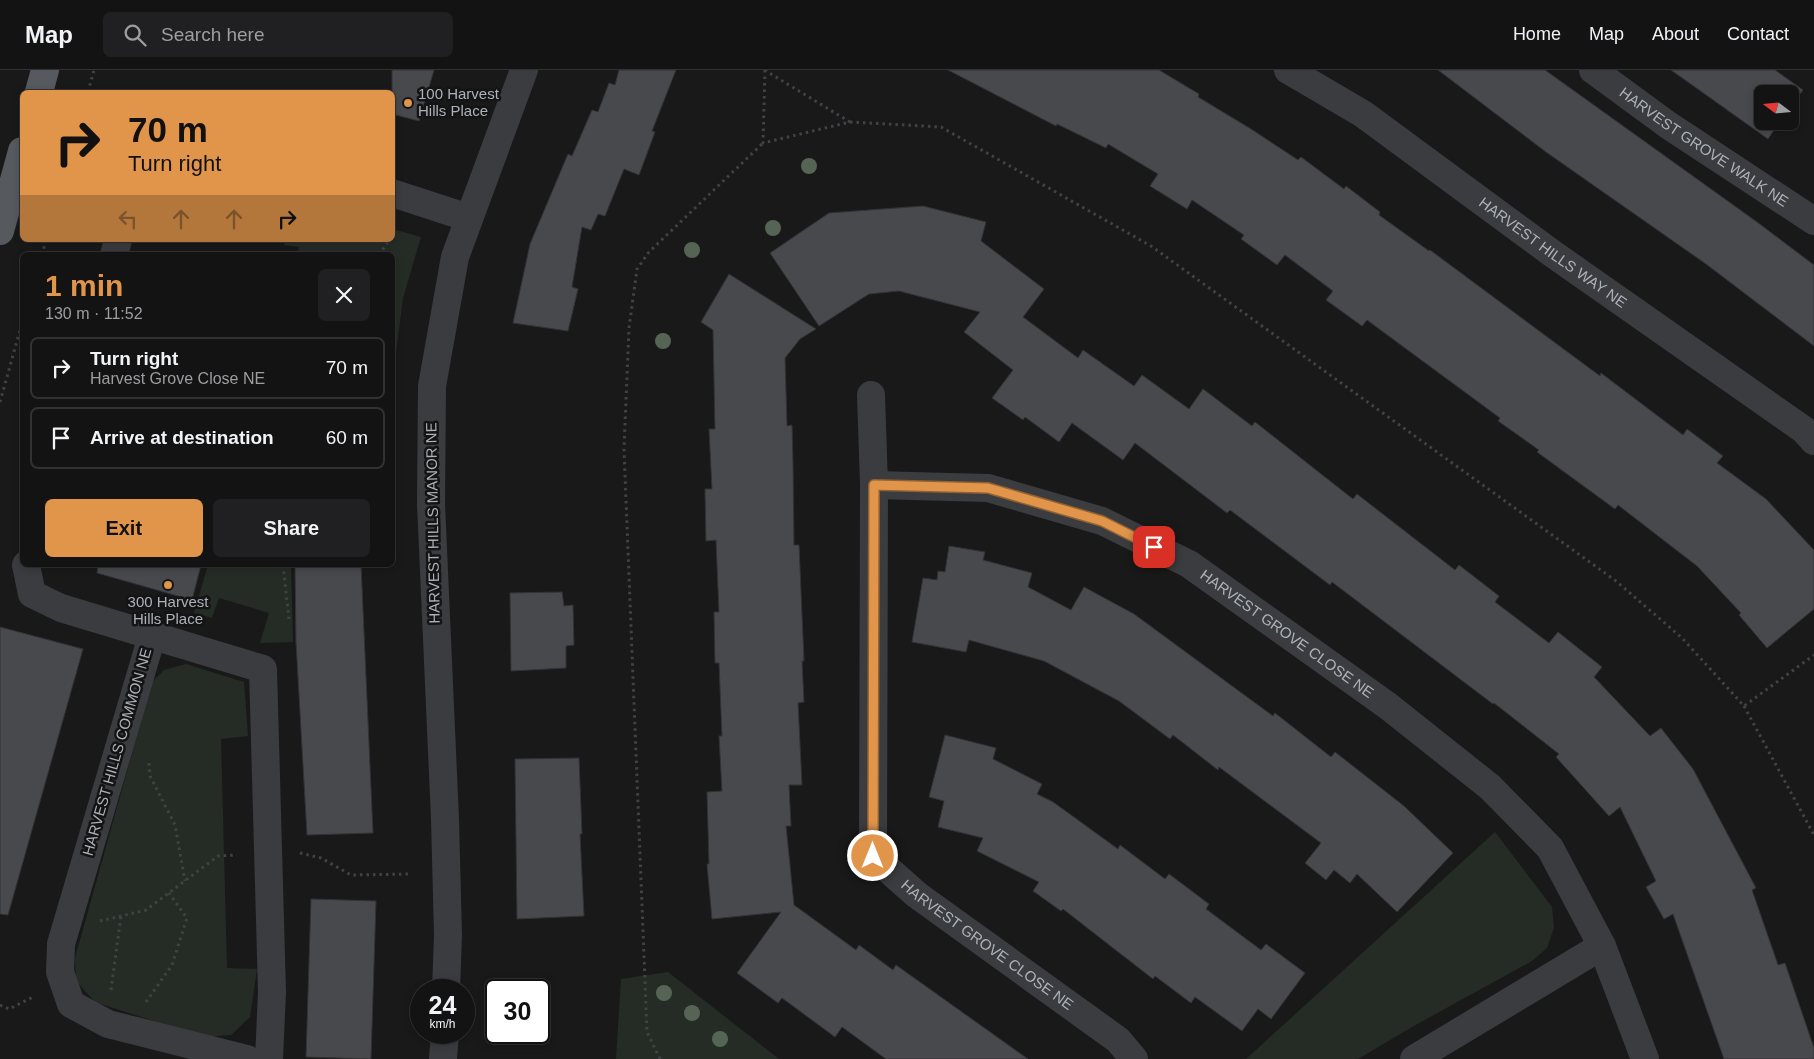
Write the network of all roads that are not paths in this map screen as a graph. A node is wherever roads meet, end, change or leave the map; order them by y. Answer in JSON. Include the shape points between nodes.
{"nodes":[{"id":1,"x":46,"y":70,"type":"edge"},
{"id":2,"x":524,"y":70,"type":"edge"},
{"id":3,"x":1288,"y":70,"type":"edge"},
{"id":4,"x":1594,"y":70,"type":"edge"},
{"id":5,"x":40,"y":90,"type":"edge"},
{"id":6,"x":20,"y":158,"type":"edge"},
{"id":7,"x":395,"y":194,"type":"edge"},
{"id":8,"x":469,"y":218,"type":"junction"},
{"id":9,"x":1814,"y":221,"type":"edge"},
{"id":10,"x":0,"y":231,"type":"edge"},
{"id":11,"x":871,"y":395,"type":"dead end"},
{"id":12,"x":1814,"y":441,"type":"edge"},
{"id":13,"x":874,"y":485,"type":"junction"},
{"id":14,"x":26,"y":567,"type":"edge"},
{"id":15,"x":152,"y":636,"type":"junction"},
{"id":16,"x":1602,"y":946,"type":"junction"},
{"id":17,"x":446,"y":979,"type":"edge"},
{"id":18,"x":444,"y":1044,"type":"edge"},
{"id":19,"x":247,"y":1059,"type":"edge"},
{"id":20,"x":269,"y":1059,"type":"edge"},
{"id":21,"x":443,"y":1059,"type":"edge"},
{"id":22,"x":1134,"y":1059,"type":"edge"},
{"id":23,"x":1414,"y":1059,"type":"edge"},
{"id":24,"x":1645,"y":1059,"type":"edge"}],
"edges":[{"from":1,"to":5,"type":"main road"},
{"from":2,"to":8,"type":"street","name":"HARVEST HILLS MANOR NE"},
{"from":3,"to":12,"type":"street","name":"HARVEST HILLS WAY NE","via":[[1363,114],[1553,254],[1804,430]]},
{"from":4,"to":9,"type":"street","name":"HARVEST GROVE WALK NE","via":[[1668,125]]},
{"from":6,"to":10,"type":"main road"},
{"from":7,"to":8,"type":"street"},
{"from":8,"to":17,"type":"street","name":"HARVEST HILLS MANOR NE","via":[[455,257],[432,386],[431,504],[445,819]]},
{"from":11,"to":13,"type":"street","name":"HARVEST GROVE CLOSE NE"},
{"from":13,"to":16,"type":"street","name":"HARVEST GROVE CLOSE NE","via":[[988,488],[1102,521],[1189,564],[1388,706],[1490,787],[1550,848]]},
{"from":13,"to":22,"type":"street","name":"HARVEST GROVE CLOSE NE","via":[[873,856],[918,895],[1118,1040]]},
{"from":14,"to":15,"type":"street","via":[[32,594],[61,608]]},
{"from":15,"to":19,"type":"street","name":"HARVEST HILLS COMMON NE","via":[[61,944],[60,972],[71,1004],[108,1024]]},
{"from":15,"to":20,"type":"street","name":"HARVEST HILLS COMMON NE","via":[[263,669],[272,992]]},
{"from":16,"to":23,"type":"street"},
{"from":16,"to":24,"type":"street","name":"HARVEST GROVE CLOSE NE"},
{"from":18,"to":21,"type":"street"}]}
